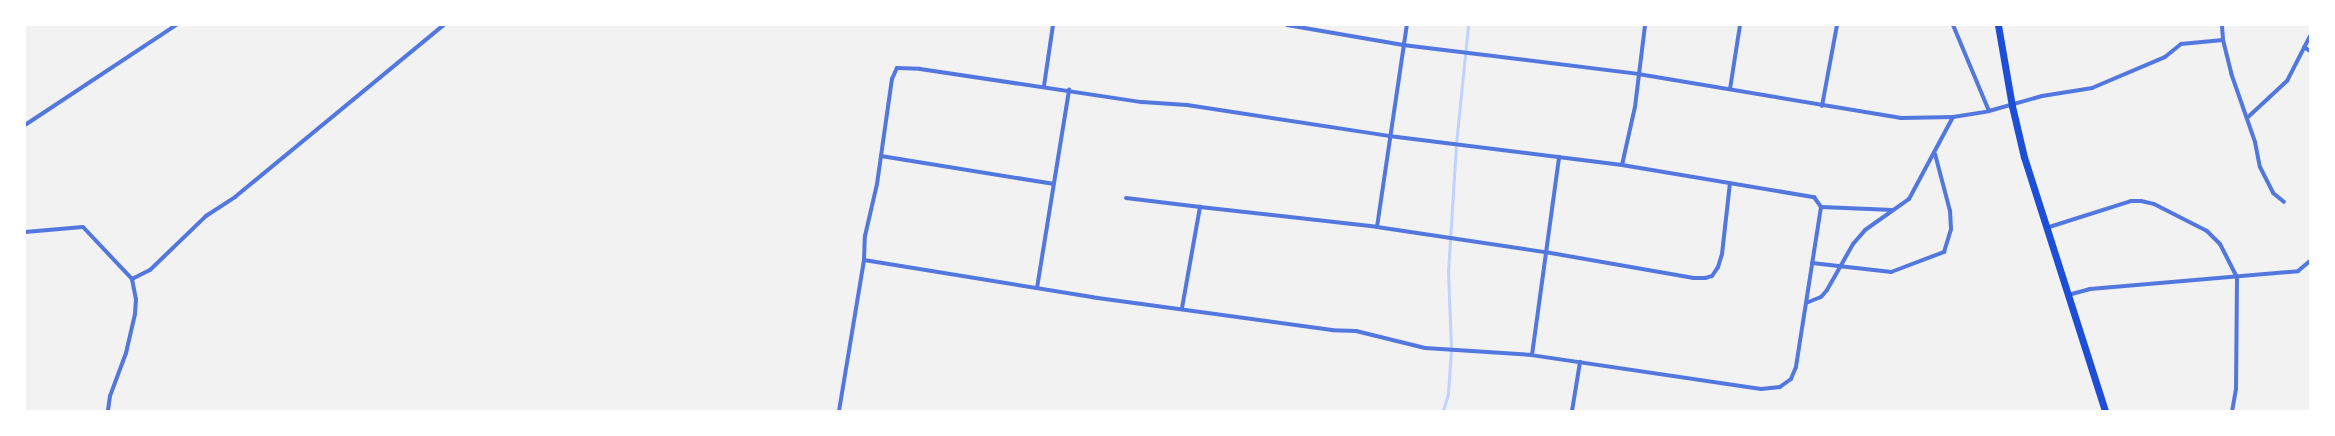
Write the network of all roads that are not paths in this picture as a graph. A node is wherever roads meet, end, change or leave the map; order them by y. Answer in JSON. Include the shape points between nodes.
{"nodes":[{"id":1,"x":176,"y":25,"type":"edge"},
{"id":2,"x":444,"y":25,"type":"edge"},
{"id":3,"x":1053,"y":25,"type":"edge"},
{"id":4,"x":1287,"y":25,"type":"edge"},
{"id":5,"x":1407,"y":25,"type":"edge"},
{"id":6,"x":1645,"y":25,"type":"edge"},
{"id":7,"x":1740,"y":25,"type":"edge"},
{"id":8,"x":1837,"y":25,"type":"edge"},
{"id":9,"x":1953,"y":25,"type":"edge"},
{"id":10,"x":1998,"y":25,"type":"edge"},
{"id":11,"x":2222,"y":25,"type":"edge"},
{"id":12,"x":2310,"y":36,"type":"edge"},
{"id":13,"x":2223,"y":40,"type":"junction"},
{"id":14,"x":1403,"y":45,"type":"junction"},
{"id":15,"x":2304,"y":47,"type":"junction"},
{"id":16,"x":2310,"y":51,"type":"edge"},
{"id":17,"x":1638,"y":74,"type":"junction"},
{"id":18,"x":1044,"y":86,"type":"junction"},
{"id":19,"x":1730,"y":89,"type":"junction"},
{"id":20,"x":1068,"y":90,"type":"junction"},
{"id":21,"x":1822,"y":106,"type":"junction"},
{"id":22,"x":2012,"y":106,"type":"junction"},
{"id":23,"x":1989,"y":111,"type":"junction"},
{"id":24,"x":1953,"y":118,"type":"junction"},
{"id":25,"x":2247,"y":118,"type":"junction"},
{"id":26,"x":25,"y":125,"type":"edge"},
{"id":27,"x":1389,"y":136,"type":"junction"},
{"id":28,"x":1935,"y":151,"type":"junction"},
{"id":29,"x":881,"y":156,"type":"junction"},
{"id":30,"x":1559,"y":157,"type":"junction"},
{"id":31,"x":1622,"y":165,"type":"junction"},
{"id":32,"x":1730,"y":183,"type":"junction"},
{"id":33,"x":1053,"y":184,"type":"junction"},
{"id":34,"x":1126,"y":198,"type":"dead end"},
{"id":35,"x":2284,"y":202,"type":"dead end"},
{"id":36,"x":1200,"y":207,"type":"junction"},
{"id":37,"x":1821,"y":207,"type":"junction"},
{"id":38,"x":1894,"y":210,"type":"junction"},
{"id":39,"x":1377,"y":227,"type":"junction"},
{"id":40,"x":2046,"y":228,"type":"junction"},
{"id":41,"x":25,"y":232,"type":"edge"},
{"id":42,"x":1546,"y":252,"type":"junction"},
{"id":43,"x":864,"y":260,"type":"junction"},
{"id":44,"x":2310,"y":261,"type":"edge"},
{"id":45,"x":1812,"y":263,"type":"junction"},
{"id":46,"x":1841,"y":266,"type":"junction"},
{"id":47,"x":2237,"y":277,"type":"junction"},
{"id":48,"x":132,"y":279,"type":"junction"},
{"id":49,"x":1037,"y":288,"type":"junction"},
{"id":50,"x":2068,"y":295,"type":"junction"},
{"id":51,"x":1806,"y":303,"type":"junction"},
{"id":52,"x":1182,"y":308,"type":"junction"},
{"id":53,"x":1532,"y":355,"type":"junction"},
{"id":54,"x":1580,"y":362,"type":"junction"},
{"id":55,"x":108,"y":411,"type":"edge"},
{"id":56,"x":839,"y":411,"type":"edge"},
{"id":57,"x":1572,"y":411,"type":"edge"},
{"id":58,"x":2105,"y":411,"type":"edge"},
{"id":59,"x":2232,"y":411,"type":"edge"}],
"edges":[{"from":1,"to":26,"type":"street"},
{"from":2,"to":48,"type":"street","via":[[235,197],[206,216],[150,270]]},
{"from":3,"to":18,"type":"street"},
{"from":4,"to":14,"type":"street"},
{"from":5,"to":14,"type":"street"},
{"from":6,"to":17,"type":"street"},
{"from":7,"to":19,"type":"street"},
{"from":8,"to":21,"type":"street"},
{"from":9,"to":23,"type":"street"},
{"from":10,"to":22,"type":"highway"},
{"from":11,"to":13,"type":"street"},
{"from":12,"to":15,"type":"street"},
{"from":13,"to":22,"type":"street","via":[[2181,44],[2165,57],[2092,88],[2042,96]]},
{"from":13,"to":25,"type":"street","via":[[2231,73]]},
{"from":14,"to":17,"type":"street"},
{"from":14,"to":27,"type":"street"},
{"from":15,"to":16,"type":"street"},
{"from":15,"to":25,"type":"street","via":[[2287,81]]},
{"from":17,"to":19,"type":"street"},
{"from":17,"to":31,"type":"street","via":[[1635,107]]},
{"from":18,"to":20,"type":"street"},
{"from":18,"to":29,"type":"street","via":[[897,68],[892,79]]},
{"from":19,"to":21,"type":"street"},
{"from":20,"to":27,"type":"street","via":[[1142,102],[1187,105]]},
{"from":20,"to":33,"type":"street"},
{"from":21,"to":24,"type":"street","via":[[1901,118]]},
{"from":22,"to":23,"type":"street"},
{"from":22,"to":40,"type":"highway"},
{"from":23,"to":24,"type":"street"},
{"from":24,"to":28,"type":"street"},
{"from":25,"to":35,"type":"street","via":[[2260,168],[2274,193]]},
{"from":27,"to":30,"type":"street"},
{"from":27,"to":39,"type":"street"},
{"from":28,"to":38,"type":"street","via":[[1909,199]]},
{"from":28,"to":46,"type":"street","via":[[1950,211],[1951,229],[1944,252],[1891,272]]},
{"from":29,"to":33,"type":"street"},
{"from":29,"to":43,"type":"street"},
{"from":30,"to":31,"type":"street"},
{"from":30,"to":42,"type":"street"},
{"from":31,"to":32,"type":"street"},
{"from":32,"to":37,"type":"street","via":[[1814,197]]},
{"from":32,"to":42,"type":"street","via":[[1722,254],[1712,276],[1694,278]]},
{"from":33,"to":49,"type":"street"},
{"from":34,"to":36,"type":"street"},
{"from":36,"to":39,"type":"street"},
{"from":36,"to":52,"type":"street"},
{"from":37,"to":38,"type":"street"},
{"from":37,"to":45,"type":"street"},
{"from":38,"to":46,"type":"street","via":[[1865,230],[1853,244]]},
{"from":39,"to":42,"type":"street"},
{"from":40,"to":47,"type":"street","via":[[2131,201],[2154,204],[2207,231],[2220,244]]},
{"from":40,"to":50,"type":"highway"},
{"from":41,"to":48,"type":"street","via":[[83,227]]},
{"from":42,"to":53,"type":"street"},
{"from":43,"to":49,"type":"street"},
{"from":43,"to":56,"type":"street"},
{"from":44,"to":47,"type":"street","via":[[2298,272]]},
{"from":45,"to":46,"type":"street"},
{"from":45,"to":51,"type":"street"},
{"from":46,"to":51,"type":"street","via":[[1821,297]]},
{"from":47,"to":50,"type":"street","via":[[2090,290]]},
{"from":47,"to":59,"type":"street","via":[[2236,389]]},
{"from":48,"to":55,"type":"street","via":[[136,298],[135,314],[126,353],[110,396]]},
{"from":49,"to":52,"type":"street"},
{"from":50,"to":58,"type":"highway"},
{"from":51,"to":54,"type":"street","via":[[1796,367],[1791,379],[1780,387],[1760,389]]},
{"from":52,"to":53,"type":"street","via":[[1318,328],[1356,331],[1425,348]]},
{"from":53,"to":54,"type":"street"},
{"from":54,"to":57,"type":"street"}]}
